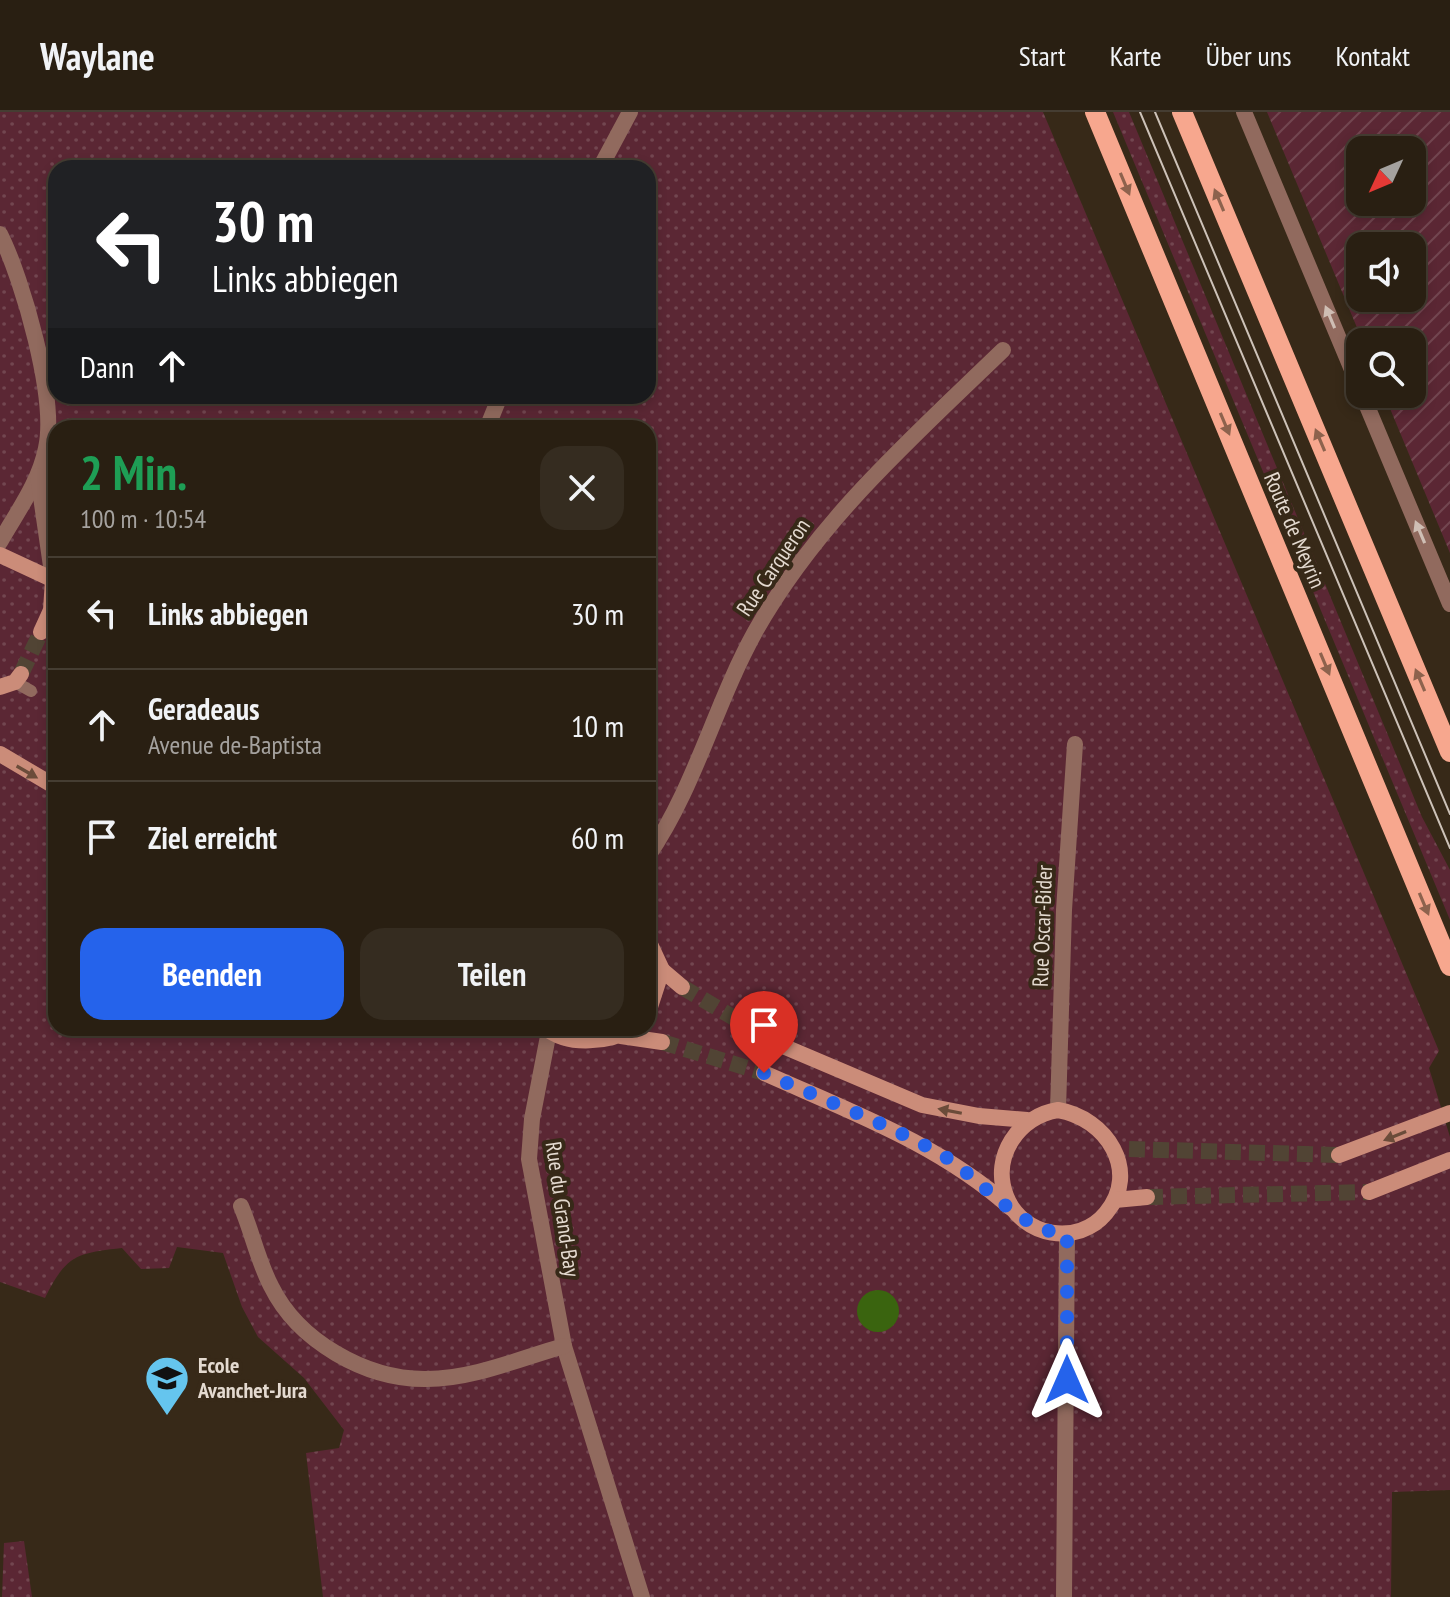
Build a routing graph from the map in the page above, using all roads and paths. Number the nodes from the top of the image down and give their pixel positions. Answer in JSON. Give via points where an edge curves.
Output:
{"nodes":[{"id":1,"x":630,"y":112,"type":"edge"},
{"id":2,"x":1095,"y":112,"type":"edge"},
{"id":3,"x":1182,"y":112,"type":"edge"},
{"id":4,"x":1244,"y":112,"type":"edge"},
{"id":5,"x":604,"y":160,"type":"edge"},
{"id":6,"x":0,"y":234,"type":"edge"},
{"id":7,"x":1003,"y":350,"type":"dead end"},
{"id":8,"x":1346,"y":355,"type":"edge"},
{"id":9,"x":1368,"y":408,"type":"edge"},
{"id":10,"x":38,"y":476,"type":"junction"},
{"id":11,"x":48,"y":541,"type":"edge"},
{"id":12,"x":0,"y":542,"type":"edge"},
{"id":13,"x":0,"y":555,"type":"edge"},
{"id":14,"x":48,"y":577,"type":"edge"},
{"id":15,"x":1450,"y":604,"type":"edge"},
{"id":16,"x":48,"y":621,"type":"edge"},
{"id":17,"x":41,"y":632,"type":"tunnel mouth"},
{"id":18,"x":12,"y":681,"type":"edge"},
{"id":19,"x":31,"y":691,"type":"dead end"},
{"id":20,"x":1075,"y":744,"type":"dead end"},
{"id":21,"x":1450,"y":752,"type":"edge"},
{"id":22,"x":0,"y":754,"type":"edge"},
{"id":23,"x":48,"y":782,"type":"edge"},
{"id":24,"x":656,"y":844,"type":"edge"},
{"id":25,"x":656,"y":957,"type":"edge"},
{"id":26,"x":1450,"y":966,"type":"edge"},
{"id":27,"x":662,"y":970,"type":"junction"},
{"id":28,"x":682,"y":987,"type":"tunnel mouth"},
{"id":29,"x":656,"y":988,"type":"edge"},
{"id":30,"x":547,"y":1036,"type":"edge"},
{"id":31,"x":577,"y":1036,"type":"edge"},
{"id":32,"x":612,"y":1036,"type":"edge"},
{"id":33,"x":641,"y":1036,"type":"edge"},
{"id":34,"x":662,"y":1042,"type":"tunnel mouth"},
{"id":35,"x":778,"y":1044,"type":"tunnel mouth"},
{"id":36,"x":764,"y":1073,"type":"tunnel mouth"},
{"id":37,"x":1058,"y":1110,"type":"junction"},
{"id":38,"x":1450,"y":1113,"type":"edge"},
{"id":39,"x":1027,"y":1120,"type":"junction"},
{"id":40,"x":1339,"y":1155,"type":"tunnel mouth"},
{"id":41,"x":1450,"y":1160,"type":"edge"},
{"id":42,"x":1369,"y":1192,"type":"tunnel mouth"},
{"id":43,"x":1147,"y":1197,"type":"tunnel mouth"},
{"id":44,"x":1115,"y":1200,"type":"junction"},
{"id":45,"x":241,"y":1206,"type":"dead end"},
{"id":46,"x":1018,"y":1214,"type":"junction"},
{"id":47,"x":1067,"y":1235,"type":"junction"},
{"id":48,"x":564,"y":1346,"type":"junction"},
{"id":49,"x":642,"y":1597,"type":"edge"},
{"id":50,"x":1064,"y":1597,"type":"edge"}],
"edges":[{"from":1,"to":5,"type":"street"},
{"from":2,"to":26,"type":"main road","name":"Route de Meyrin","one_way":true},
{"from":21,"to":3,"type":"main road","one_way":true},
{"from":8,"to":4,"type":"street","one_way":true},
{"from":6,"to":10,"type":"street","via":[[36,339],[47,445]]},
{"from":7,"to":24,"type":"street","name":"Rue Carqueron","via":[[867,480],[800,559],[736,669]]},
{"from":15,"to":9,"type":"street","one_way":true},
{"from":10,"to":11,"type":"street"},
{"from":10,"to":12,"type":"street"},
{"from":13,"to":14,"type":"street"},
{"from":16,"to":17,"type":"street"},
{"from":18,"to":19,"type":"lane"},
{"from":20,"to":37,"type":"street","name":"Rue Oscar-Bider"},
{"from":22,"to":23,"type":"street","one_way":true},
{"from":25,"to":27,"type":"street"},
{"from":27,"to":28,"type":"street"},
{"from":27,"to":29,"type":"street"},
{"from":30,"to":48,"type":"street","name":"Rue du Grand-Bay","via":[[529,1159]]},
{"from":31,"to":32,"type":"street"},
{"from":33,"to":34,"type":"street"},
{"from":39,"to":35,"type":"street","one_way":true,"via":[[922,1105]]},
{"from":36,"to":46,"type":"street","via":[[936,1152]]},
{"from":37,"to":39,"type":"street"},
{"from":37,"to":44,"type":"street","via":[[1089,1120],[1121,1148]]},
{"from":38,"to":40,"type":"street","one_way":true},
{"from":39,"to":46,"type":"street","via":[[1014,1133],[1003,1164],[1006,1195]]},
{"from":41,"to":42,"type":"street"},
{"from":43,"to":44,"type":"street"},
{"from":44,"to":47,"type":"street","via":[[1092,1226]]},
{"from":45,"to":48,"type":"street","via":[[271,1287],[310,1338],[337,1355],[380,1371],[426,1379],[471,1373]]},
{"from":46,"to":47,"type":"street","via":[[1033,1226]]},
{"from":47,"to":50,"type":"street"},
{"from":48,"to":49,"type":"street","name":"Rue du Grand-Bay"}]}
